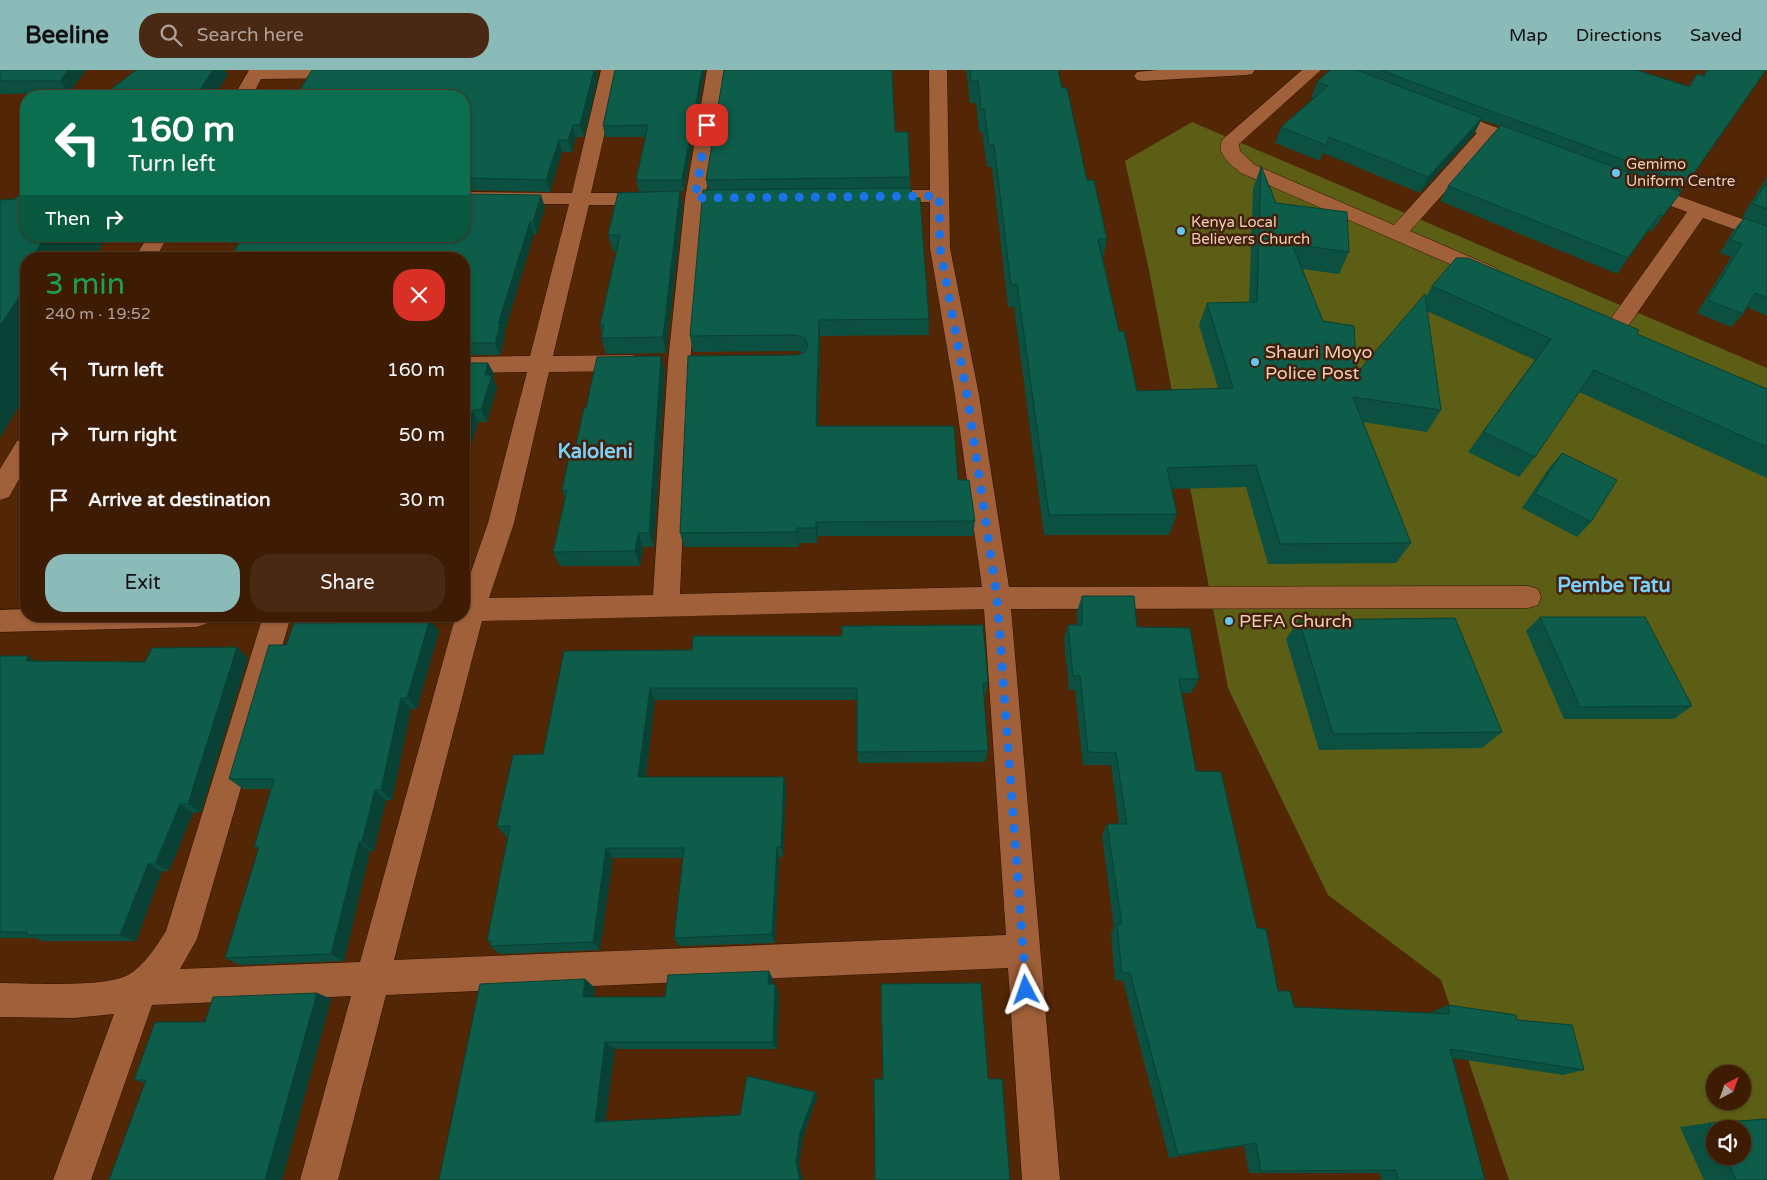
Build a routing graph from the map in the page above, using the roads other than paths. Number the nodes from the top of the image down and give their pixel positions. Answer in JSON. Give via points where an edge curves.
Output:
{"nodes":[{"id":1,"x":604,"y":70,"type":"edge"},
{"id":2,"x":626,"y":70,"type":"edge"},
{"id":3,"x":716,"y":70,"type":"edge"},
{"id":4,"x":938,"y":70,"type":"edge"},
{"id":5,"x":1246,"y":70,"type":"edge"},
{"id":6,"x":1312,"y":70,"type":"edge"},
{"id":7,"x":257,"y":72,"type":"edge"},
{"id":8,"x":364,"y":73,"type":"edge"},
{"id":9,"x":1143,"y":76,"type":"dead end"},
{"id":10,"x":246,"y":90,"type":"edge"},
{"id":11,"x":1426,"y":108,"type":"edge"},
{"id":12,"x":1489,"y":131,"type":"junction"},
{"id":13,"x":1544,"y":152,"type":"edge"},
{"id":14,"x":1626,"y":183,"type":"edge"},
{"id":15,"x":939,"y":196,"type":"junction"},
{"id":16,"x":861,"y":197,"type":"edge"},
{"id":17,"x":470,"y":198,"type":"edge"},
{"id":18,"x":705,"y":198,"type":"junction"},
{"id":19,"x":580,"y":200,"type":"junction"},
{"id":20,"x":1700,"y":210,"type":"junction"},
{"id":21,"x":1398,"y":234,"type":"junction"},
{"id":22,"x":1767,"y":236,"type":"edge"},
{"id":23,"x":1503,"y":279,"type":"edge"},
{"id":24,"x":1616,"y":328,"type":"edge"},
{"id":25,"x":673,"y":362,"type":"junction"},
{"id":26,"x":470,"y":364,"type":"edge"},
{"id":27,"x":539,"y":364,"type":"junction"},
{"id":28,"x":20,"y":457,"type":"edge"},
{"id":29,"x":0,"y":490,"type":"edge"},
{"id":30,"x":1528,"y":596,"type":"dead end"},
{"id":31,"x":997,"y":598,"type":"junction"},
{"id":32,"x":470,"y":602,"type":"edge"},
{"id":33,"x":666,"y":606,"type":"junction"},
{"id":34,"x":470,"y":610,"type":"edge"},
{"id":35,"x":20,"y":620,"type":"edge"},
{"id":36,"x":0,"y":621,"type":"edge"},
{"id":37,"x":275,"y":622,"type":"edge"},
{"id":38,"x":464,"y":622,"type":"edge"},
{"id":39,"x":1024,"y":951,"type":"junction"},
{"id":40,"x":371,"y":979,"type":"junction"},
{"id":41,"x":141,"y":988,"type":"junction"},
{"id":42,"x":0,"y":1000,"type":"edge"},
{"id":43,"x":72,"y":1180,"type":"edge"},
{"id":44,"x":319,"y":1180,"type":"edge"},
{"id":45,"x":1041,"y":1180,"type":"edge"}],
"edges":[{"from":1,"to":2,"type":"street"},
{"from":1,"to":19,"type":"street"},
{"from":3,"to":18,"type":"street"},
{"from":4,"to":15,"type":"street"},
{"from":5,"to":9,"type":"street"},
{"from":6,"to":21,"type":"street","via":[[1230,143],[1231,153],[1248,169]]},
{"from":7,"to":8,"type":"street"},
{"from":7,"to":10,"type":"street"},
{"from":11,"to":12,"type":"street"},
{"from":12,"to":13,"type":"street"},
{"from":12,"to":21,"type":"street"},
{"from":14,"to":20,"type":"street"},
{"from":15,"to":16,"type":"street"},
{"from":15,"to":31,"type":"street","via":[[940,248],[967,395]]},
{"from":17,"to":19,"type":"street"},
{"from":18,"to":19,"type":"street"},
{"from":18,"to":25,"type":"street"},
{"from":19,"to":27,"type":"street"},
{"from":20,"to":22,"type":"street"},
{"from":20,"to":24,"type":"street"},
{"from":21,"to":23,"type":"street"},
{"from":25,"to":27,"type":"street"},
{"from":25,"to":33,"type":"street"},
{"from":26,"to":27,"type":"street"},
{"from":27,"to":32,"type":"street","via":[[501,523]]},
{"from":28,"to":29,"type":"street"},
{"from":30,"to":31,"type":"street"},
{"from":31,"to":33,"type":"street"},
{"from":31,"to":39,"type":"street"},
{"from":33,"to":34,"type":"street"},
{"from":35,"to":36,"type":"street"},
{"from":37,"to":41,"type":"street","via":[[180,939],[165,963]]},
{"from":38,"to":40,"type":"street"},
{"from":39,"to":40,"type":"street"},
{"from":39,"to":45,"type":"street"},
{"from":40,"to":41,"type":"street"},
{"from":40,"to":44,"type":"street"},
{"from":41,"to":42,"type":"street","via":[[116,997]]},
{"from":41,"to":43,"type":"street"}]}
